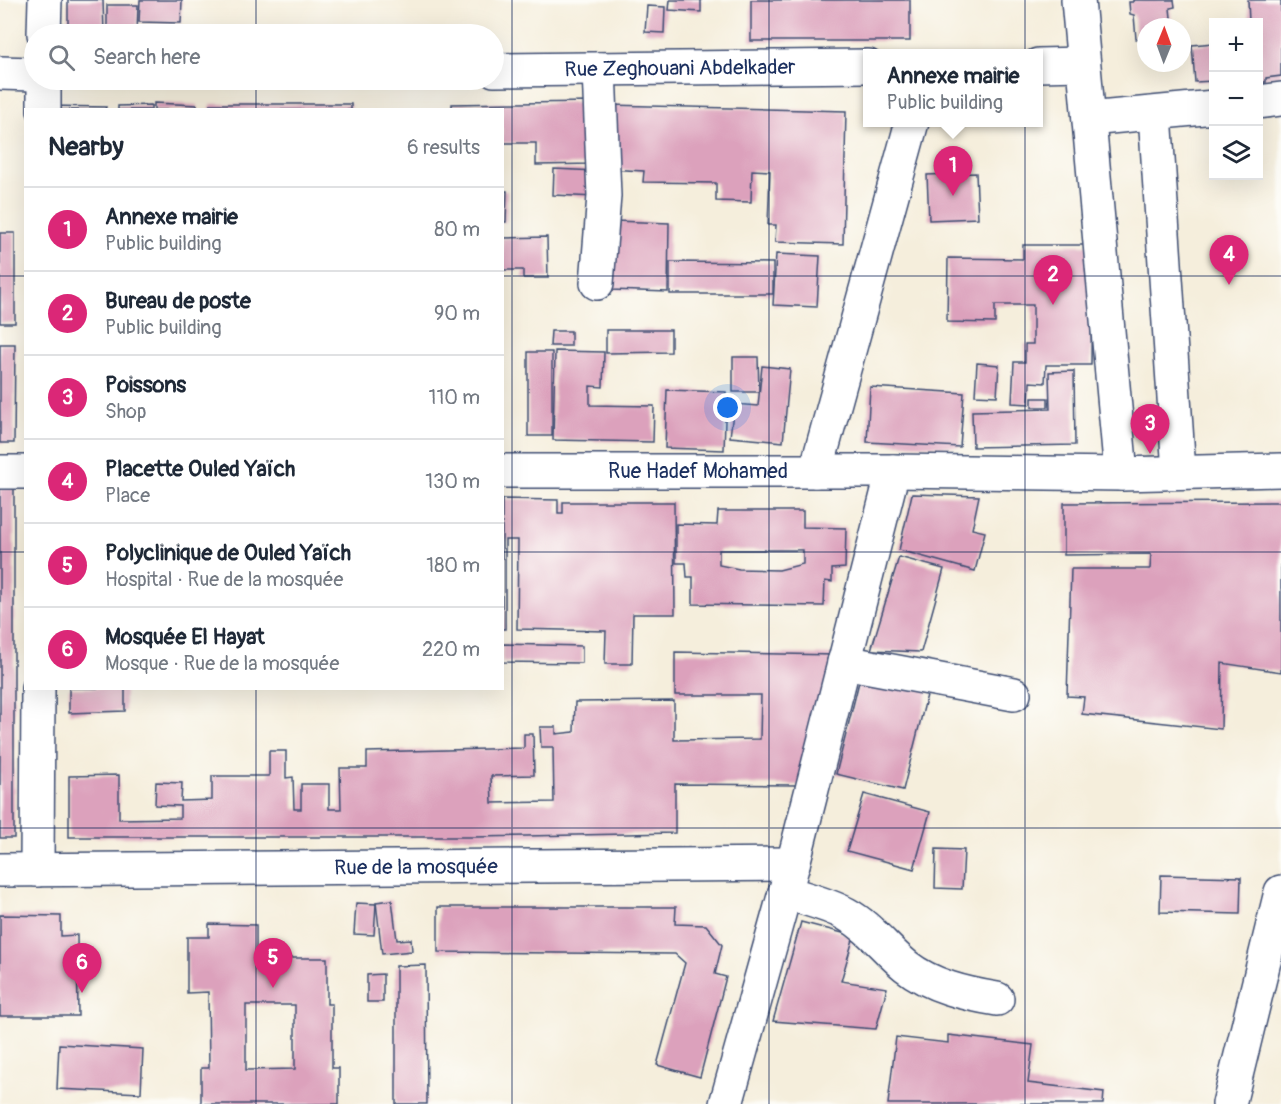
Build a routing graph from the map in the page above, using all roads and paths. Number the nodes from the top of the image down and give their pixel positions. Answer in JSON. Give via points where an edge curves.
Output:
{"nodes":[{"id":1,"x":45,"y":0,"type":"edge"},
{"id":2,"x":1078,"y":0,"type":"edge"},
{"id":3,"x":44,"y":24,"type":"edge"},
{"id":4,"x":1083,"y":64,"type":"junction"},
{"id":5,"x":1043,"y":65,"type":"edge"},
{"id":6,"x":863,"y":66,"type":"edge"},
{"id":7,"x":599,"y":69,"type":"junction"},
{"id":8,"x":504,"y":70,"type":"edge"},
{"id":9,"x":0,"y":74,"type":"edge"},
{"id":10,"x":24,"y":74,"type":"edge"},
{"id":11,"x":44,"y":90,"type":"edge"},
{"id":12,"x":1281,"y":99,"type":"edge"},
{"id":13,"x":1263,"y":101,"type":"edge"},
{"id":14,"x":44,"y":108,"type":"edge"},
{"id":15,"x":1209,"y":108,"type":"edge"},
{"id":16,"x":1155,"y":114,"type":"junction"},
{"id":17,"x":1089,"y":119,"type":"junction"},
{"id":18,"x":911,"y":127,"type":"edge"},
{"id":19,"x":597,"y":283,"type":"dead end"},
{"id":20,"x":1281,"y":470,"type":"edge"},
{"id":21,"x":504,"y":471,"type":"edge"},
{"id":22,"x":816,"y":471,"type":"junction"},
{"id":23,"x":894,"y":471,"type":"junction"},
{"id":24,"x":0,"y":472,"type":"edge"},
{"id":25,"x":24,"y":472,"type":"edge"},
{"id":26,"x":1179,"y":472,"type":"junction"},
{"id":27,"x":1121,"y":474,"type":"junction"},
{"id":28,"x":844,"y":662,"type":"junction"},
{"id":29,"x":38,"y":690,"type":"edge"},
{"id":30,"x":1014,"y":694,"type":"dead end"},
{"id":31,"x":0,"y":870,"type":"edge"},
{"id":32,"x":37,"y":870,"type":"junction"},
{"id":33,"x":789,"y":878,"type":"junction"},
{"id":34,"x":1281,"y":892,"type":"edge"},
{"id":35,"x":997,"y":999,"type":"dead end"},
{"id":36,"x":726,"y":1104,"type":"edge"},
{"id":37,"x":1229,"y":1104,"type":"edge"}],
"edges":[{"from":1,"to":3,"type":"street"},
{"from":2,"to":4,"type":"street"},
{"from":4,"to":5,"type":"street"},
{"from":4,"to":17,"type":"street"},
{"from":6,"to":7,"type":"street","name":"Rue Zeghouani Abdelkader"},
{"from":7,"to":8,"type":"street","name":"Rue Zeghouani Abdelkader"},
{"from":7,"to":19,"type":"street","via":[[604,196]]},
{"from":9,"to":10,"type":"street"},
{"from":11,"to":14,"type":"street"},
{"from":12,"to":13,"type":"street"},
{"from":15,"to":16,"type":"street"},
{"from":16,"to":17,"type":"street"},
{"from":16,"to":26,"type":"street"},
{"from":17,"to":27,"type":"street"},
{"from":18,"to":22,"type":"street"},
{"from":20,"to":26,"type":"street","name":"Rue Hadef Mohamed"},
{"from":21,"to":22,"type":"street","name":"Rue Hadef Mohamed"},
{"from":22,"to":23,"type":"street","name":"Rue Hadef Mohamed"},
{"from":23,"to":27,"type":"street","name":"Rue Hadef Mohamed"},
{"from":23,"to":28,"type":"street"},
{"from":24,"to":25,"type":"street"},
{"from":26,"to":27,"type":"street","name":"Rue Hadef Mohamed"},
{"from":28,"to":30,"type":"street"},
{"from":28,"to":33,"type":"street"},
{"from":29,"to":32,"type":"street"},
{"from":31,"to":32,"type":"street"},
{"from":32,"to":33,"type":"street","name":"Rue de la mosquée"},
{"from":33,"to":35,"type":"street","name":"Rue de la mosquée","via":[[867,928],[907,967],[943,986]]},
{"from":33,"to":36,"type":"street"},
{"from":34,"to":37,"type":"street"}]}
